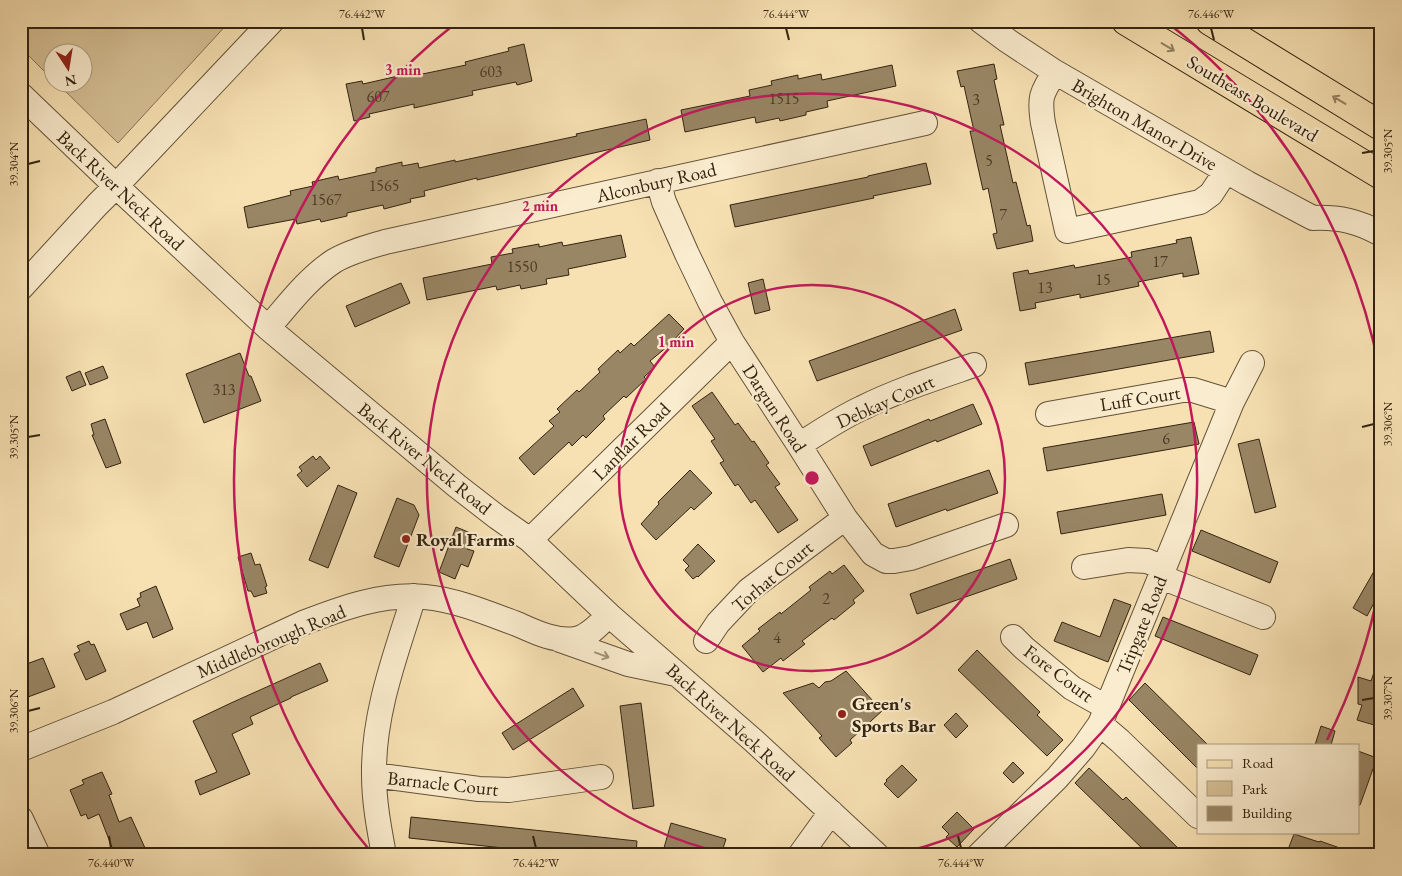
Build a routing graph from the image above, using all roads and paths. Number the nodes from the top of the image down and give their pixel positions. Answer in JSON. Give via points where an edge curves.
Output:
{"nodes":[{"id":1,"x":272,"y":21,"type":"edge"},
{"id":2,"x":982,"y":21,"type":"edge"},
{"id":3,"x":1126,"y":21,"type":"edge"},
{"id":4,"x":1210,"y":21,"type":"edge"},
{"id":5,"x":1055,"y":72,"type":"junction"},
{"id":6,"x":21,"y":95,"type":"edge"},
{"id":7,"x":925,"y":123,"type":"dead end"},
{"id":8,"x":1381,"y":126,"type":"edge"},
{"id":9,"x":1226,"y":171,"type":"junction"},
{"id":10,"x":1381,"y":175,"type":"edge"},
{"id":11,"x":658,"y":181,"type":"junction"},
{"id":12,"x":116,"y":186,"type":"junction"},
{"id":13,"x":1381,"y":234,"type":"edge"},
{"id":14,"x":21,"y":288,"type":"edge"},
{"id":15,"x":268,"y":328,"type":"junction"},
{"id":16,"x":732,"y":342,"type":"junction"},
{"id":17,"x":1252,"y":362,"type":"dead end"},
{"id":18,"x":974,"y":365,"type":"dead end"},
{"id":19,"x":1232,"y":402,"type":"junction"},
{"id":20,"x":1048,"y":414,"type":"dead end"},
{"id":21,"x":799,"y":445,"type":"junction"},
{"id":22,"x":845,"y":518,"type":"junction"},
{"id":23,"x":1006,"y":525,"type":"dead end"},
{"id":24,"x":530,"y":540,"type":"junction"},
{"id":25,"x":1084,"y":567,"type":"dead end"},
{"id":26,"x":1162,"y":572,"type":"junction"},
{"id":27,"x":414,"y":596,"type":"junction"},
{"id":28,"x":609,"y":615,"type":"junction"},
{"id":29,"x":1263,"y":617,"type":"dead end"},
{"id":30,"x":1013,"y":637,"type":"dead end"},
{"id":31,"x":556,"y":639,"type":"junction"},
{"id":32,"x":706,"y":641,"type":"dead end"},
{"id":33,"x":678,"y":674,"type":"junction"},
{"id":34,"x":1103,"y":716,"type":"junction"},
{"id":35,"x":21,"y":749,"type":"edge"},
{"id":36,"x":374,"y":775,"type":"junction"},
{"id":37,"x":601,"y":777,"type":"dead end"},
{"id":38,"x":831,"y":812,"type":"junction"},
{"id":39,"x":1197,"y":815,"type":"edge"},
{"id":40,"x":21,"y":819,"type":"edge"},
{"id":41,"x":38,"y":855,"type":"edge"},
{"id":42,"x":384,"y":855,"type":"edge"},
{"id":43,"x":800,"y":855,"type":"edge"},
{"id":44,"x":877,"y":855,"type":"edge"},
{"id":45,"x":979,"y":855,"type":"edge"}],
"edges":[{"from":1,"to":12,"type":"street"},
{"from":2,"to":5,"type":"street","name":"Brighton Manor Drive"},
{"from":3,"to":10,"type":"main road","name":"Southeast Boulevard","one_way":true},
{"from":8,"to":4,"type":"main road","one_way":true},
{"from":5,"to":9,"type":"street","name":"Brighton Manor Drive"},
{"from":5,"to":9,"type":"street","via":[[1043,92],[1041,107],[1067,232],[1200,202],[1212,194]]},
{"from":6,"to":12,"type":"street","name":"Back River Neck Road"},
{"from":7,"to":11,"type":"street","name":"Alconbury Road"},
{"from":9,"to":13,"type":"street","name":"Brighton Manor Drive","via":[[1313,218],[1353,221]]},
{"from":11,"to":15,"type":"street","name":"Alconbury Road","via":[[353,252],[320,271]]},
{"from":11,"to":16,"type":"street","name":"Dargun Road","via":[[687,254]]},
{"from":12,"to":14,"type":"street"},
{"from":12,"to":15,"type":"street","name":"Back River Neck Road"},
{"from":15,"to":24,"type":"street","name":"Back River Neck Road","via":[[457,486]]},
{"from":16,"to":21,"type":"street","name":"Dargun Road"},
{"from":16,"to":24,"type":"street","name":"Lanflair Road"},
{"from":17,"to":19,"type":"street","name":"Tripgate Road"},
{"from":18,"to":21,"type":"street","name":"Debkay Court","via":[[888,396]]},
{"from":19,"to":20,"type":"street","name":"Luff Court","via":[[1183,390]]},
{"from":19,"to":26,"type":"street","name":"Tripgate Road"},
{"from":21,"to":22,"type":"street","name":"Dargun Road"},
{"from":22,"to":23,"type":"street","name":"Dargun Road","via":[[873,554],[886,561],[911,558]]},
{"from":22,"to":32,"type":"street","name":"Torhat Court","via":[[749,590]]},
{"from":24,"to":28,"type":"street","name":"Back River Neck Road"},
{"from":25,"to":26,"type":"street","via":[[1128,560],[1146,561]]},
{"from":26,"to":29,"type":"street"},
{"from":26,"to":34,"type":"street","name":"Tripgate Road"},
{"from":27,"to":31,"type":"street","name":"Middleborough Road","via":[[454,602]]},
{"from":27,"to":35,"type":"street","name":"Middleborough Road","via":[[390,597],[325,614],[113,712]]},
{"from":27,"to":36,"type":"street","via":[[382,704]]},
{"from":28,"to":31,"type":"street","name":"Middleborough Road","via":[[577,639]]},
{"from":28,"to":33,"type":"street","name":"Back River Neck Road"},
{"from":30,"to":34,"type":"street","name":"Fore Court"},
{"from":31,"to":33,"type":"street","one_way":true,"via":[[628,664]]},
{"from":33,"to":38,"type":"street","name":"Back River Neck Road"},
{"from":34,"to":39,"type":"street","name":"Fore Court","via":[[1120,741]]},
{"from":34,"to":45,"type":"street","name":"Tripgate Road","via":[[1083,748],[1057,778]]},
{"from":36,"to":37,"type":"street","name":"Barnacle Court","via":[[509,790]]},
{"from":36,"to":42,"type":"street"},
{"from":38,"to":43,"type":"street"},
{"from":38,"to":44,"type":"street","name":"Back River Neck Road"},
{"from":40,"to":41,"type":"street"}]}
